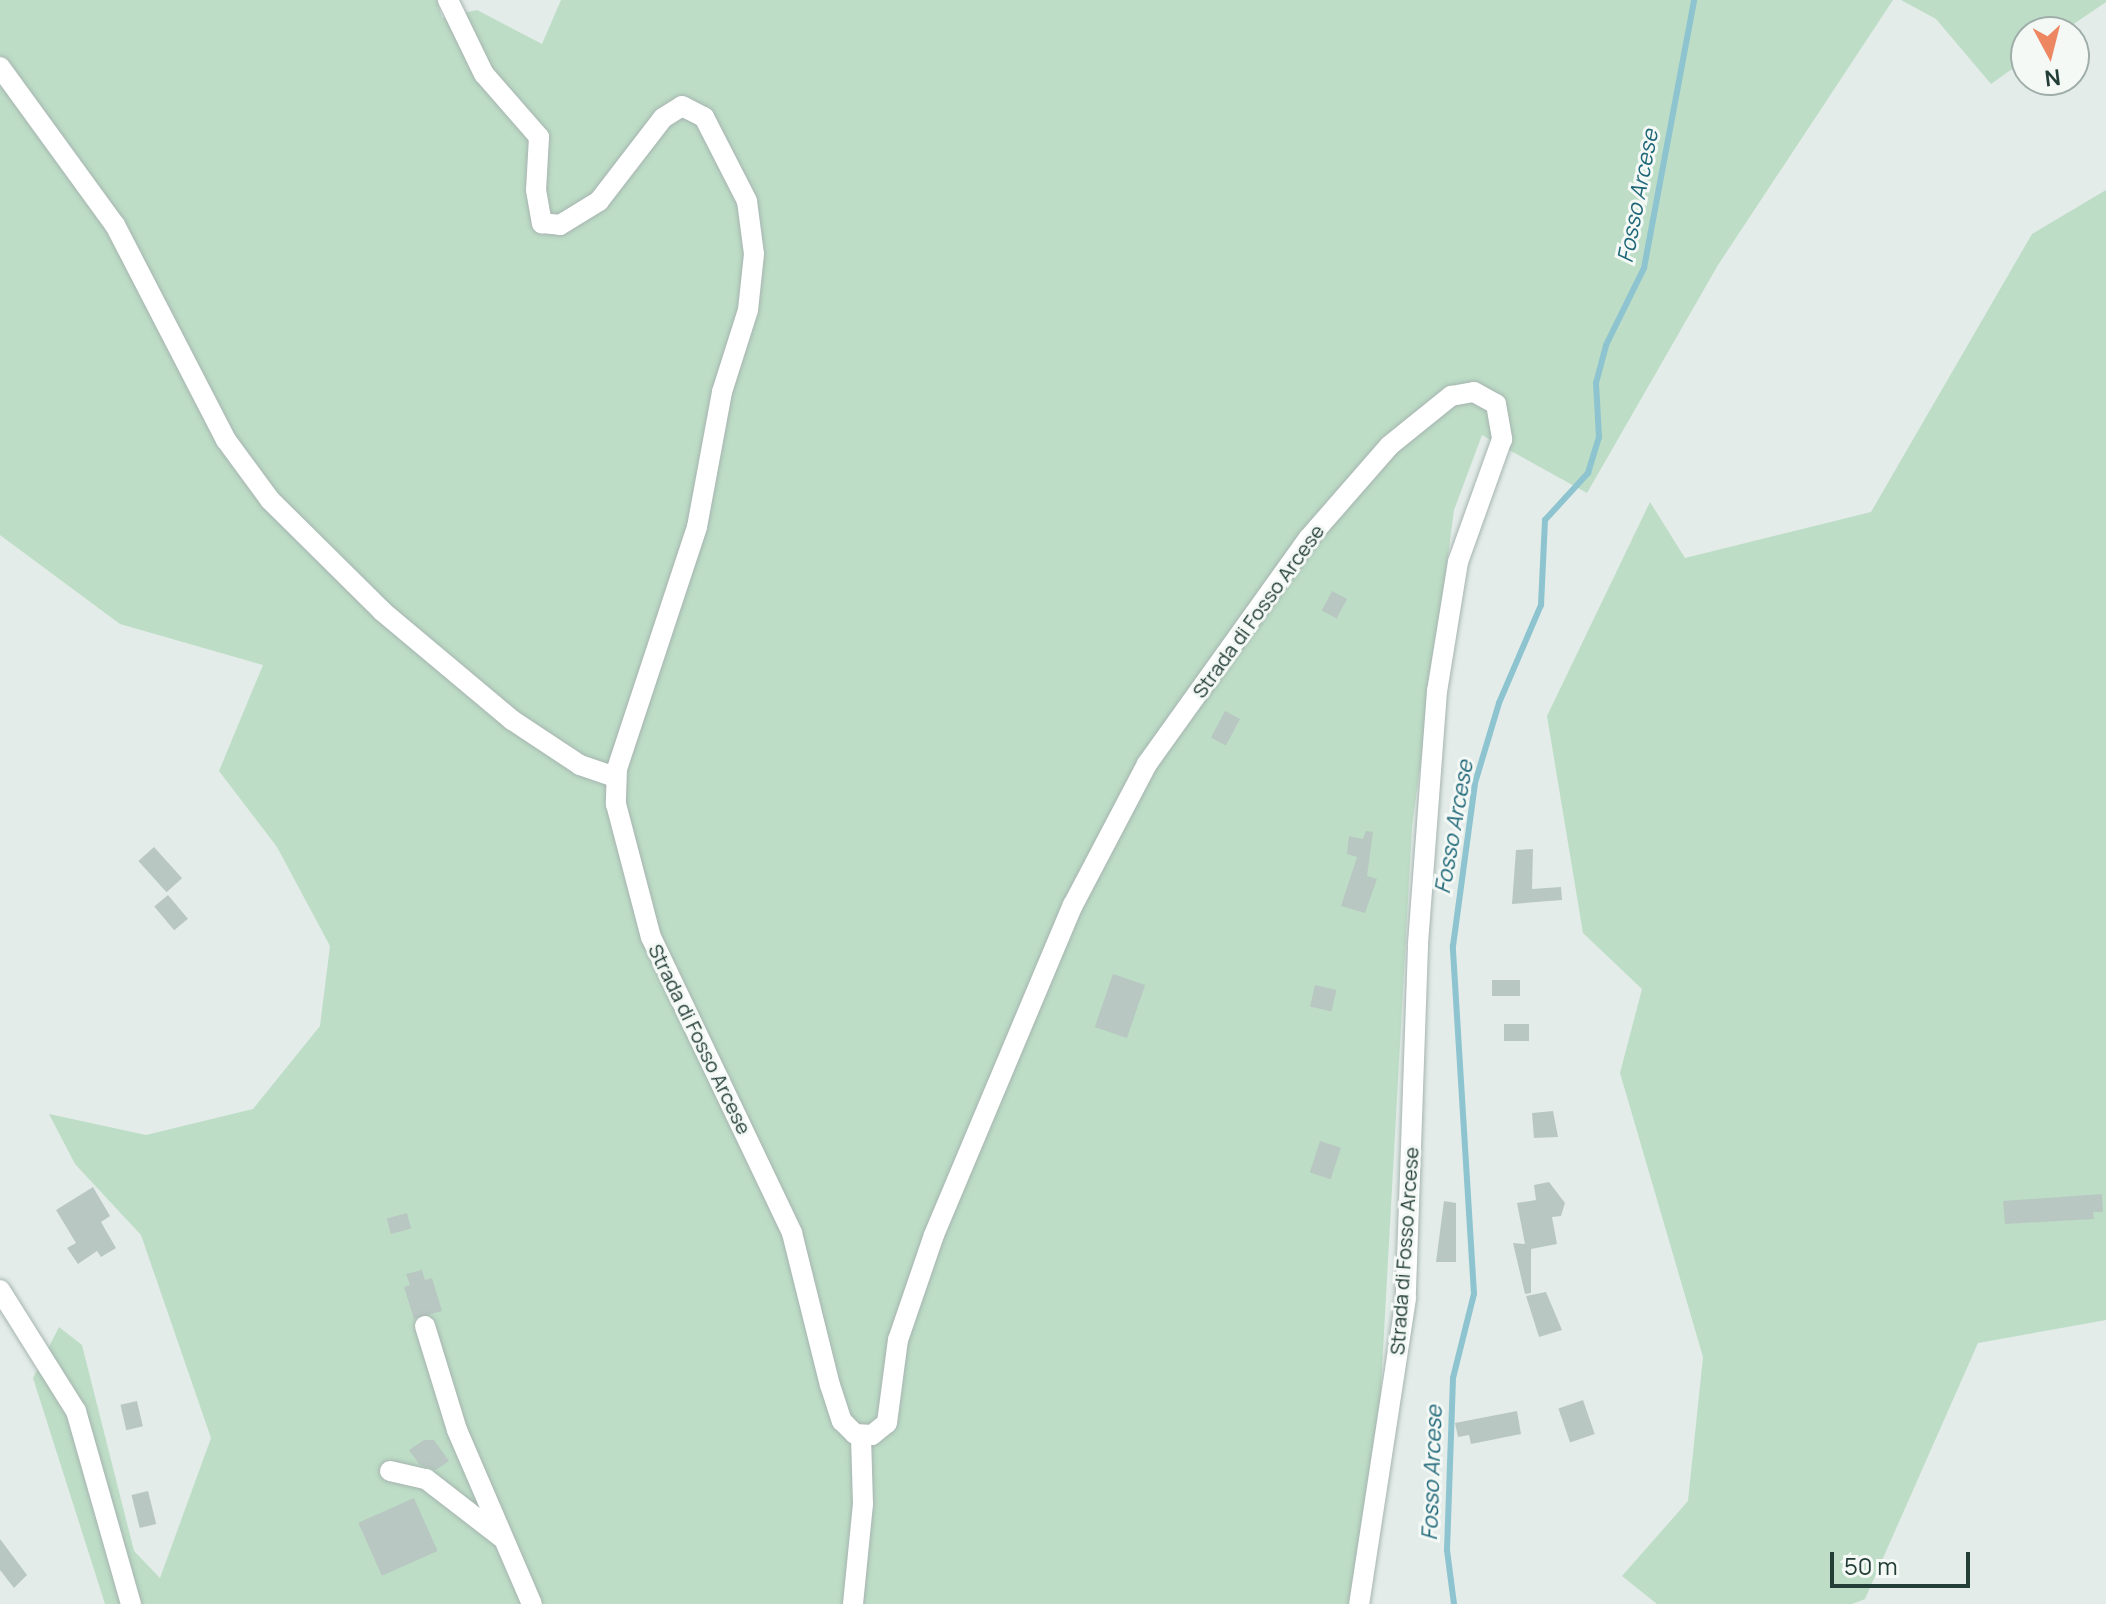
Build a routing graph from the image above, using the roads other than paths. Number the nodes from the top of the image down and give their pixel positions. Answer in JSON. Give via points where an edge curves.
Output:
{"nodes":[{"id":1,"x":448,"y":0,"type":"edge"},
{"id":2,"x":0,"y":67,"type":"edge"},
{"id":3,"x":615,"y":777,"type":"junction"},
{"id":4,"x":0,"y":1290,"type":"edge"},
{"id":5,"x":425,"y":1326,"type":"dead end"},
{"id":6,"x":861,"y":1436,"type":"junction"},
{"id":7,"x":390,"y":1471,"type":"dead end"},
{"id":8,"x":501,"y":1537,"type":"junction"},
{"id":9,"x":131,"y":1604,"type":"edge"},
{"id":10,"x":532,"y":1604,"type":"edge"},
{"id":11,"x":853,"y":1604,"type":"edge"},
{"id":12,"x":1359,"y":1604,"type":"edge"}],
"edges":[{"from":1,"to":3,"type":"street","name":"Strada di Fosso Arcese","via":[[484,74],[539,137],[536,190],[542,223],[560,225],[599,201],[663,118],[682,106],[708,123],[736,173],[751,219],[748,310],[722,392],[705,494]]},
{"from":2,"to":3,"type":"street","via":[[106,212],[226,440],[270,500],[382,611],[512,720],[580,765]]},
{"from":3,"to":6,"type":"street","name":"Strada di Fosso Arcese","via":[[620,832],[651,937],[792,1233],[834,1397],[846,1427]]},
{"from":4,"to":9,"type":"street","via":[[76,1411]]},
{"from":5,"to":8,"type":"street","via":[[454,1423]]},
{"from":6,"to":11,"type":"street","via":[[862,1525]]},
{"from":6,"to":12,"type":"street","name":"Strada di Fosso Arcese","via":[[887,1423],[898,1340],[934,1235],[1073,905],[1139,776],[1299,551],[1389,446],[1444,399],[1466,392],[1486,395],[1499,410],[1503,432],[1458,562],[1440,661],[1418,946],[1406,1298]]},
{"from":7,"to":8,"type":"street","via":[[426,1479]]},
{"from":8,"to":10,"type":"street"}]}
